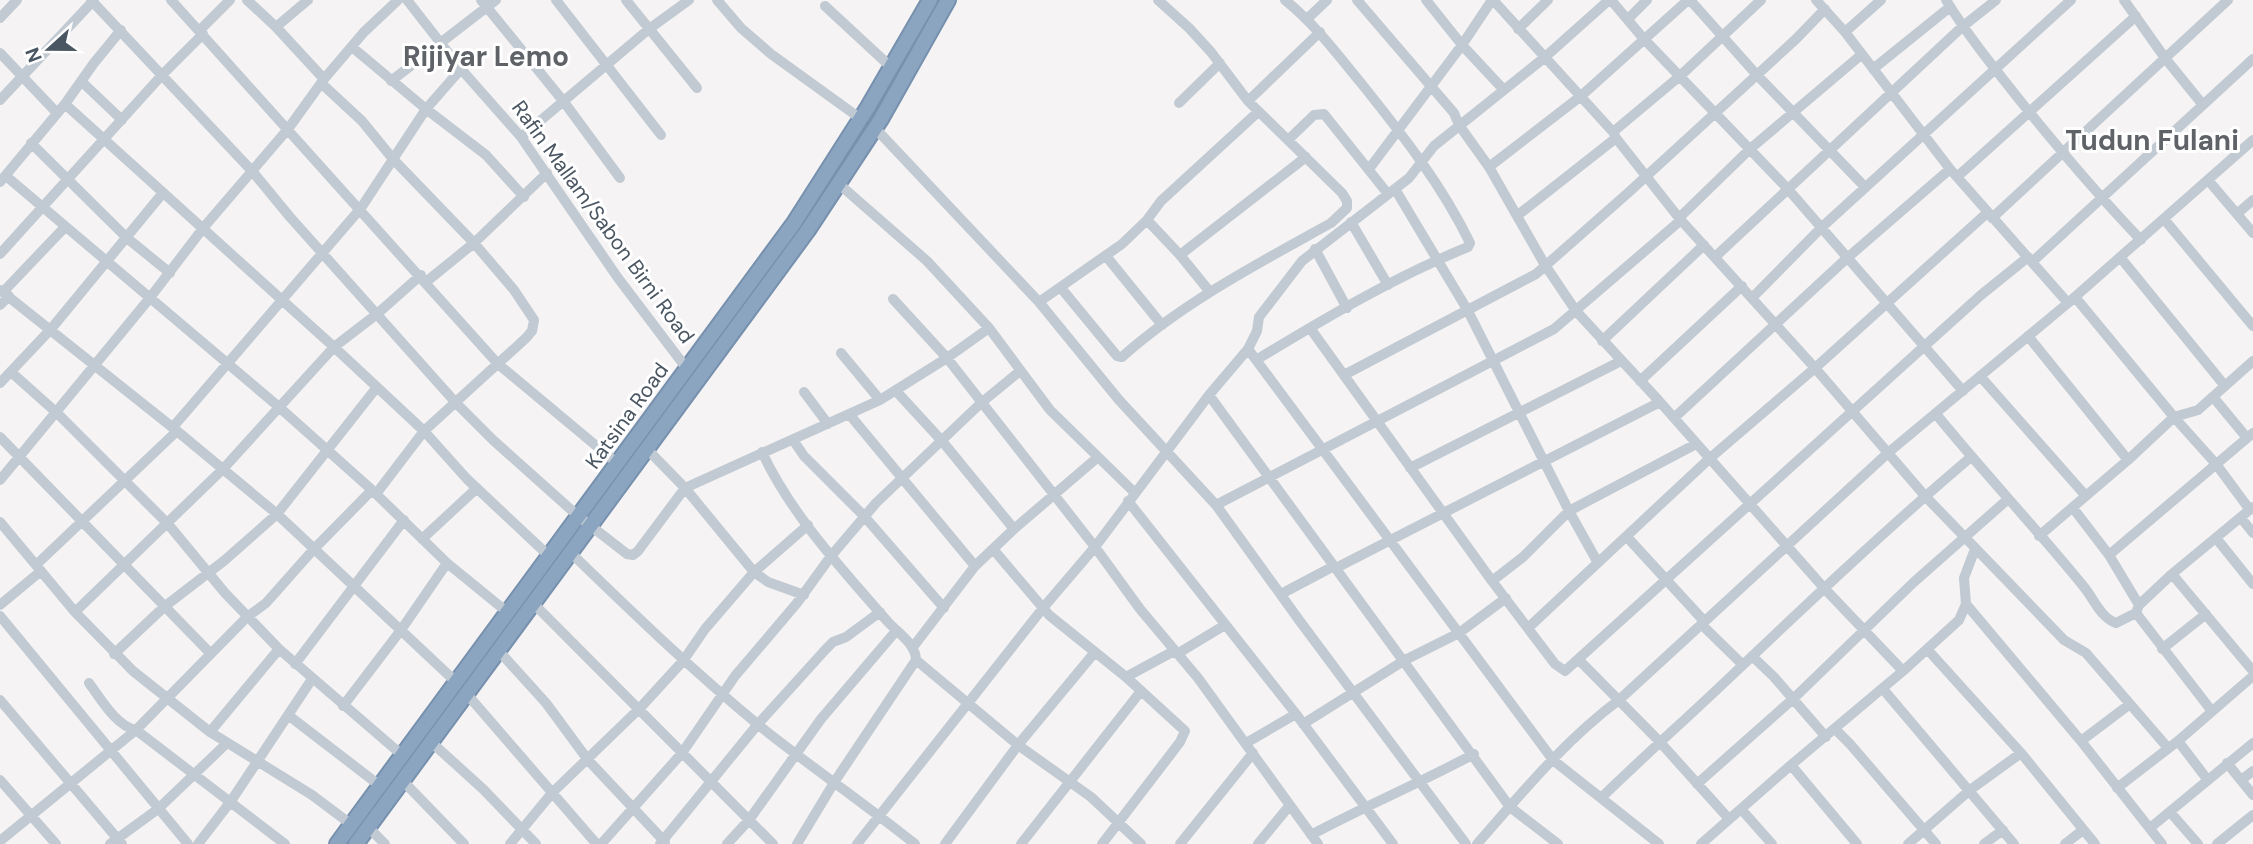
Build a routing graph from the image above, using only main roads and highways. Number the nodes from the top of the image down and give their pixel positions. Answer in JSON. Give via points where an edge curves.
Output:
{"nodes":[{"id":1,"x":930,"y":0,"type":"edge"},
{"id":2,"x":948,"y":0,"type":"edge"},
{"id":3,"x":461,"y":687,"type":"junction"},
{"id":4,"x":338,"y":844,"type":"edge"},
{"id":5,"x":356,"y":844,"type":"edge"}],
"edges":[{"from":1,"to":3,"type":"highway","name":"Katsina Road","via":[[794,223],[507,612]]},
{"from":2,"to":3,"type":"highway","name":"Katsina Road","via":[[875,128],[786,261],[534,604]]},
{"from":3,"to":4,"type":"highway","name":"Katsina Road","via":[[402,755]]},
{"from":3,"to":5,"type":"highway","name":"Katsina Road","via":[[430,741]]}]}
